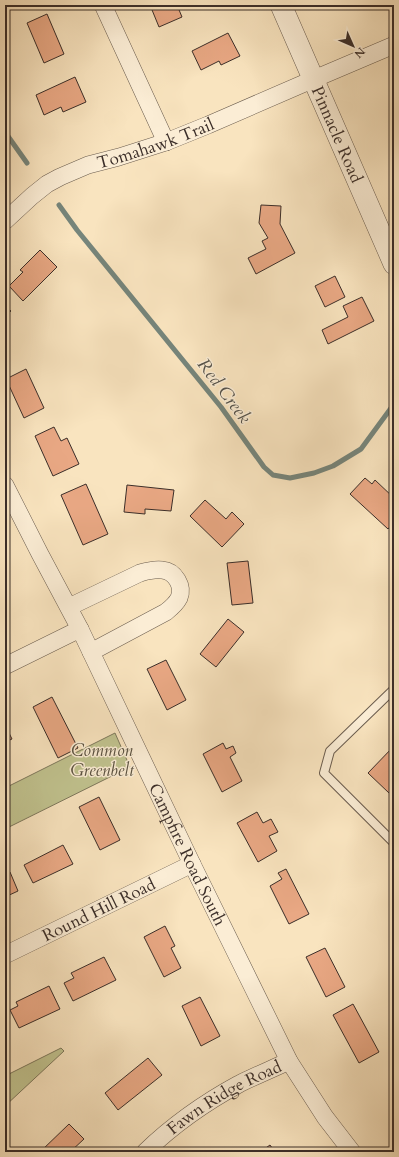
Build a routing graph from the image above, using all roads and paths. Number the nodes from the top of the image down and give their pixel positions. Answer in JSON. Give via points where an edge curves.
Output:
{"nodes":[{"id":1,"x":103,"y":5,"type":"edge"},
{"id":2,"x":281,"y":5,"type":"edge"},
{"id":3,"x":394,"y":45,"type":"edge"},
{"id":4,"x":314,"y":79,"type":"junction"},
{"id":5,"x":166,"y":142,"type":"junction"},
{"id":6,"x":5,"y":221,"type":"edge"},
{"id":7,"x":394,"y":264,"type":"edge"},
{"id":8,"x":5,"y":485,"type":"edge"},
{"id":9,"x":69,"y":607,"type":"junction"},
{"id":10,"x":80,"y":629,"type":"junction"},
{"id":11,"x":91,"y":652,"type":"junction"},
{"id":12,"x":5,"y":666,"type":"edge"},
{"id":13,"x":394,"y":689,"type":"edge"},
{"id":14,"x":394,"y":843,"type":"edge"},
{"id":15,"x":192,"y":864,"type":"junction"},
{"id":16,"x":5,"y":955,"type":"edge"},
{"id":17,"x":289,"y":1061,"type":"junction"},
{"id":18,"x":145,"y":1152,"type":"edge"},
{"id":19,"x":352,"y":1152,"type":"edge"}],
"edges":[{"from":1,"to":5,"type":"street"},
{"from":2,"to":4,"type":"street","name":"Pinnacle Road"},
{"from":3,"to":4,"type":"street","name":"Tomahawk Trail"},
{"from":4,"to":5,"type":"street","name":"Tomahawk Trail"},
{"from":4,"to":7,"type":"street","name":"Pinnacle Road"},
{"from":5,"to":6,"type":"street","name":"Tomahawk Trail","via":[[88,165],[60,177],[47,184]]},
{"from":8,"to":9,"type":"street","name":"Campfire Road South"},
{"from":9,"to":10,"type":"street","name":"Campfire Road South"},
{"from":9,"to":11,"type":"street","via":[[140,573],[152,570],[163,570],[173,574],[179,582],[181,590],[174,606]]},
{"from":10,"to":11,"type":"street","name":"Campfire Road South"},
{"from":10,"to":12,"type":"street"},
{"from":11,"to":15,"type":"street","name":"Campfire Road South"},
{"from":13,"to":14,"type":"lane","via":[[330,751],[324,774]]},
{"from":15,"to":16,"type":"street","name":"Round Hill Road"},
{"from":15,"to":17,"type":"street","name":"Campfire Road South"},
{"from":17,"to":18,"type":"street","name":"Fawn Ridge Road","via":[[240,1083],[215,1098],[187,1116]]},
{"from":17,"to":19,"type":"street","name":"Campfire Road South","via":[[325,1117]]}]}
